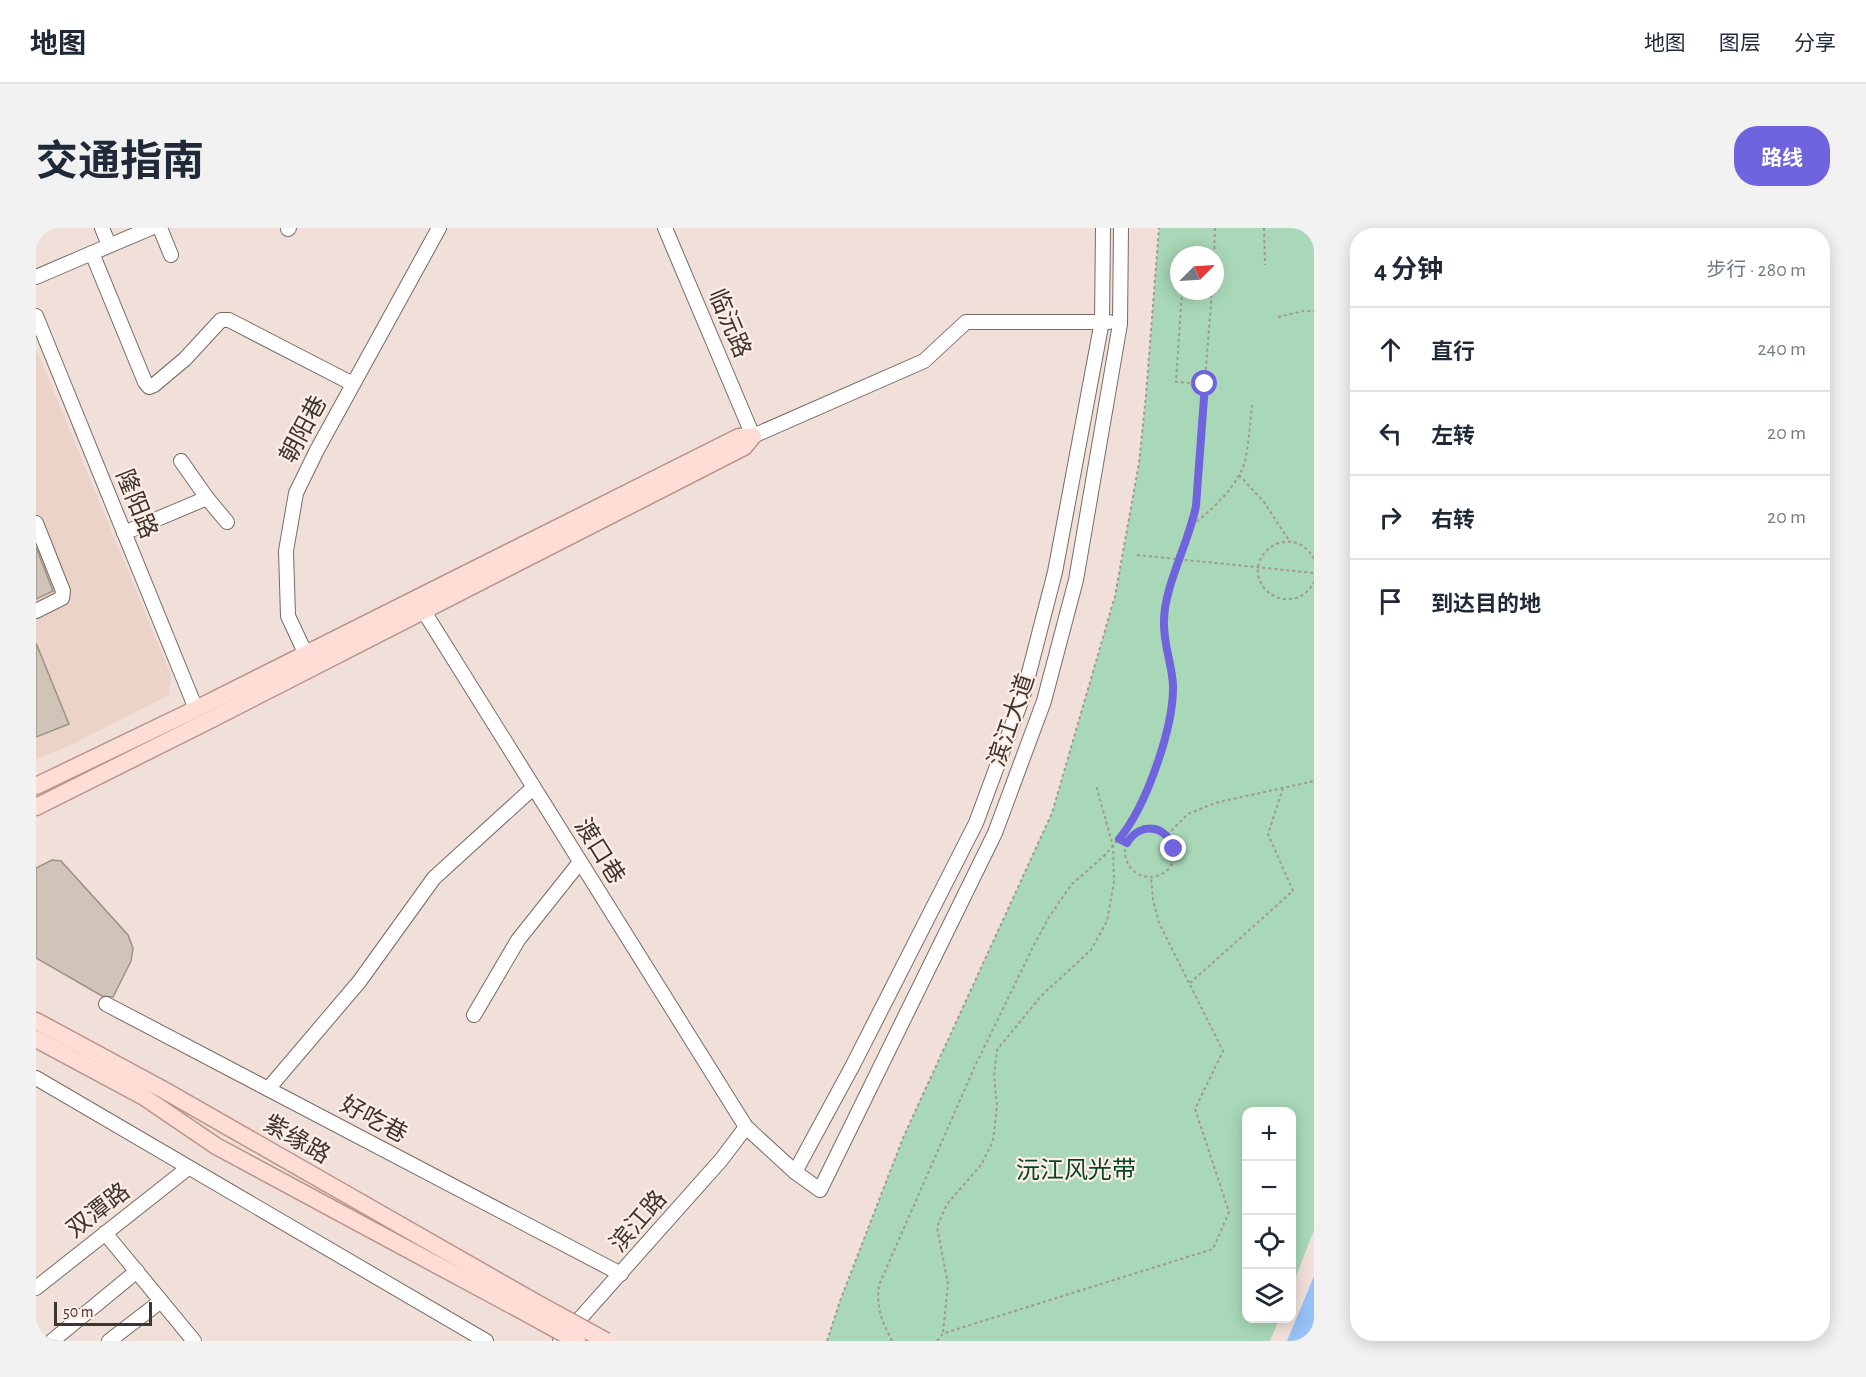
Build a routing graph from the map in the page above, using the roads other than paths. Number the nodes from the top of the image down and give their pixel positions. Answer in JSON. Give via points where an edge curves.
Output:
{"nodes":[{"id":1,"x":102,"y":228,"type":"edge"},
{"id":2,"x":151,"y":228,"type":"edge"},
{"id":3,"x":160,"y":228,"type":"edge"},
{"id":4,"x":439,"y":228,"type":"edge"},
{"id":5,"x":666,"y":228,"type":"edge"},
{"id":6,"x":1103,"y":228,"type":"edge"},
{"id":7,"x":1121,"y":228,"type":"edge"},
{"id":8,"x":110,"y":245,"type":"junction"},
{"id":9,"x":92,"y":253,"type":"junction"},
{"id":10,"x":171,"y":255,"type":"dead end"},
{"id":11,"x":36,"y":277,"type":"edge"},
{"id":12,"x":36,"y":316,"type":"edge"},
{"id":13,"x":1102,"y":321,"type":"junction"},
{"id":14,"x":1120,"y":324,"type":"junction"},
{"id":15,"x":353,"y":384,"type":"junction"},
{"id":16,"x":753,"y":436,"type":"junction"},
{"id":17,"x":181,"y":461,"type":"dead end"},
{"id":18,"x":207,"y":498,"type":"junction"},
{"id":19,"x":227,"y":522,"type":"dead end"},
{"id":20,"x":36,"y":523,"type":"edge"},
{"id":21,"x":124,"y":533,"type":"junction"},
{"id":22,"x":419,"y":605,"type":"junction"},
{"id":23,"x":36,"y":611,"type":"edge"},
{"id":24,"x":309,"y":661,"type":"junction"},
{"id":25,"x":196,"y":709,"type":"junction"},
{"id":26,"x":36,"y":786,"type":"edge"},
{"id":27,"x":533,"y":788,"type":"junction"},
{"id":28,"x":36,"y":807,"type":"edge"},
{"id":29,"x":580,"y":862,"type":"junction"},
{"id":30,"x":106,"y":1004,"type":"dead end"},
{"id":31,"x":474,"y":1015,"type":"dead end"},
{"id":32,"x":36,"y":1021,"type":"edge"},
{"id":33,"x":36,"y":1039,"type":"edge"},
{"id":34,"x":36,"y":1078,"type":"edge"},
{"id":35,"x":268,"y":1089,"type":"junction"},
{"id":36,"x":746,"y":1127,"type":"junction"},
{"id":37,"x":188,"y":1168,"type":"junction"},
{"id":38,"x":795,"y":1172,"type":"junction"},
{"id":39,"x":820,"y":1190,"type":"joint"},
{"id":40,"x":105,"y":1233,"type":"junction"},
{"id":41,"x":137,"y":1272,"type":"junction"},
{"id":42,"x":621,"y":1274,"type":"junction"},
{"id":43,"x":36,"y":1288,"type":"edge"},
{"id":44,"x":161,"y":1301,"type":"junction"},
{"id":45,"x":531,"y":1308,"type":"junction"},
{"id":46,"x":52,"y":1341,"type":"edge"},
{"id":47,"x":109,"y":1341,"type":"edge"},
{"id":48,"x":194,"y":1341,"type":"edge"},
{"id":49,"x":486,"y":1341,"type":"edge"},
{"id":50,"x":560,"y":1341,"type":"edge"},
{"id":51,"x":577,"y":1341,"type":"edge"},
{"id":52,"x":606,"y":1341,"type":"edge"}],
"edges":[{"from":1,"to":8,"type":"street"},
{"from":2,"to":8,"type":"street"},
{"from":3,"to":10,"type":"street"},
{"from":4,"to":15,"type":"street","name":"朝阳巷"},
{"from":5,"to":16,"type":"street","name":"临沅路"},
{"from":6,"to":13,"type":"street","name":"滨江大道"},
{"from":7,"to":14,"type":"street","name":"滨江大道"},
{"from":8,"to":9,"type":"street"},
{"from":9,"to":11,"type":"street"},
{"from":9,"to":15,"type":"street","via":[[149,387],[185,359],[221,320]]},
{"from":12,"to":21,"type":"street","name":"隆阳路"},
{"from":13,"to":14,"type":"street"},
{"from":13,"to":16,"type":"street","via":[[966,322],[924,361]]},
{"from":13,"to":38,"type":"street","name":"滨江大道","via":[[1055,572],[1023,696],[976,823]]},
{"from":14,"to":39,"type":"street","name":"滨江大道","via":[[1076,580],[1044,701],[995,833]]},
{"from":15,"to":24,"type":"street","name":"朝阳巷","via":[[296,493],[286,551],[288,616]]},
{"from":16,"to":22,"type":"main road","via":[[738,437]]},
{"from":17,"to":18,"type":"street"},
{"from":18,"to":19,"type":"street"},
{"from":18,"to":21,"type":"street"},
{"from":20,"to":23,"type":"street","via":[[63,591],[57,602]]},
{"from":21,"to":25,"type":"street","name":"隆阳路"},
{"from":22,"to":24,"type":"main road"},
{"from":22,"to":27,"type":"street","name":"渡口巷"},
{"from":24,"to":25,"type":"main road"},
{"from":24,"to":28,"type":"main road"},
{"from":25,"to":26,"type":"main road"},
{"from":27,"to":29,"type":"street","name":"渡口巷"},
{"from":27,"to":35,"type":"street","via":[[434,878],[359,982]]},
{"from":29,"to":31,"type":"street","via":[[518,940]]},
{"from":29,"to":36,"type":"street","name":"渡口巷"},
{"from":30,"to":35,"type":"street","name":"好吃巷"},
{"from":32,"to":45,"type":"main road","name":"紫缘路","via":[[162,1089]]},
{"from":33,"to":45,"type":"main road","name":"紫缘路","via":[[144,1097],[216,1146]]},
{"from":34,"to":37,"type":"street"},
{"from":35,"to":42,"type":"street","name":"好吃巷"},
{"from":36,"to":38,"type":"street","name":"渡口巷"},
{"from":36,"to":42,"type":"street","name":"滨江路"},
{"from":37,"to":40,"type":"street","name":"双潭路"},
{"from":37,"to":49,"type":"street"},
{"from":38,"to":39,"type":"street","name":"渡口巷"},
{"from":40,"to":41,"type":"street"},
{"from":40,"to":43,"type":"street","name":"双潭路"},
{"from":41,"to":44,"type":"street"},
{"from":41,"to":46,"type":"street"},
{"from":42,"to":50,"type":"street","name":"滨江路"},
{"from":44,"to":47,"type":"street"},
{"from":44,"to":48,"type":"street"},
{"from":45,"to":51,"type":"main road","bridge":true},
{"from":45,"to":52,"type":"main road","bridge":true}]}
